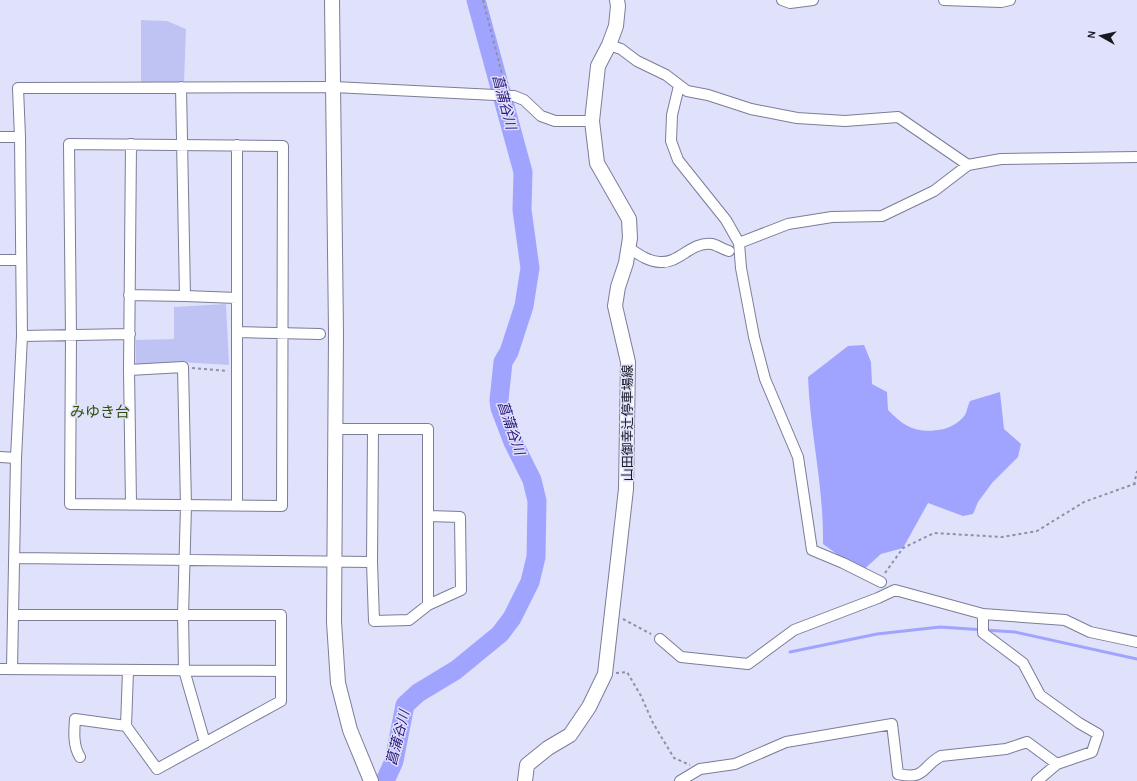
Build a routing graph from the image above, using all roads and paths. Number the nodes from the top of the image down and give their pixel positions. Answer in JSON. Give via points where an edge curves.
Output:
{"nodes":[{"id":1,"x":332,"y":0,"type":"edge"},
{"id":2,"x":483,"y":0,"type":"edge"},
{"id":3,"x":617,"y":0,"type":"edge"},
{"id":4,"x":782,"y":0,"type":"edge"},
{"id":5,"x":813,"y":0,"type":"edge"},
{"id":6,"x":944,"y":0,"type":"edge"},
{"id":7,"x":1010,"y":0,"type":"edge"},
{"id":8,"x":609,"y":45,"type":"junction"},
{"id":9,"x":679,"y":86,"type":"junction"},
{"id":10,"x":181,"y":87,"type":"junction"},
{"id":11,"x":334,"y":87,"type":"junction"},
{"id":12,"x":505,"y":87,"type":"dead end"},
{"id":13,"x":592,"y":121,"type":"junction"},
{"id":14,"x":0,"y":137,"type":"edge"},
{"id":15,"x":20,"y":137,"type":"junction"},
{"id":16,"x":130,"y":144,"type":"junction"},
{"id":17,"x":184,"y":144,"type":"junction"},
{"id":18,"x":237,"y":145,"type":"junction"},
{"id":19,"x":1137,"y":157,"type":"edge"},
{"id":20,"x":968,"y":166,"type":"junction"},
{"id":21,"x":739,"y":243,"type":"junction"},
{"id":22,"x":629,"y":248,"type":"junction"},
{"id":23,"x":729,"y":251,"type":"dead end"},
{"id":24,"x":0,"y":260,"type":"edge"},
{"id":25,"x":21,"y":260,"type":"junction"},
{"id":26,"x":129,"y":295,"type":"junction"},
{"id":27,"x":185,"y":296,"type":"junction"},
{"id":28,"x":237,"y":298,"type":"junction"},
{"id":29,"x":237,"y":332,"type":"junction"},
{"id":30,"x":281,"y":332,"type":"junction"},
{"id":31,"x":130,"y":334,"type":"junction"},
{"id":32,"x":320,"y":334,"type":"dead end"},
{"id":33,"x":22,"y":336,"type":"junction"},
{"id":34,"x":71,"y":336,"type":"junction"},
{"id":35,"x":183,"y":367,"type":"junction"},
{"id":36,"x":128,"y":370,"type":"junction"},
{"id":37,"x":237,"y":372,"type":"junction"},
{"id":38,"x":335,"y":429,"type":"junction"},
{"id":39,"x":373,"y":430,"type":"junction"},
{"id":40,"x":0,"y":457,"type":"edge"},
{"id":41,"x":16,"y":458,"type":"junction"},
{"id":42,"x":1137,"y":471,"type":"edge"},
{"id":43,"x":1137,"y":483,"type":"edge"},
{"id":44,"x":1134,"y":485,"type":"junction"},
{"id":45,"x":131,"y":504,"type":"junction"},
{"id":46,"x":237,"y":505,"type":"junction"},
{"id":47,"x":186,"y":506,"type":"junction"},
{"id":48,"x":429,"y":516,"type":"junction"},
{"id":49,"x":15,"y":558,"type":"junction"},
{"id":50,"x":184,"y":559,"type":"junction"},
{"id":51,"x":336,"y":561,"type":"junction"},
{"id":52,"x":372,"y":562,"type":"junction"},
{"id":53,"x":881,"y":582,"type":"joint"},
{"id":54,"x":428,"y":605,"type":"junction"},
{"id":55,"x":612,"y":613,"type":"junction"},
{"id":56,"x":983,"y":614,"type":"junction"},
{"id":57,"x":13,"y":615,"type":"junction"},
{"id":58,"x":182,"y":616,"type":"junction"},
{"id":59,"x":660,"y":639,"type":"joint"},
{"id":60,"x":1137,"y":642,"type":"edge"},
{"id":61,"x":0,"y":669,"type":"edge"},
{"id":62,"x":12,"y":669,"type":"junction"},
{"id":63,"x":184,"y":670,"type":"junction"},
{"id":64,"x":128,"y":671,"type":"junction"},
{"id":65,"x":281,"y":671,"type":"junction"},
{"id":66,"x":605,"y":674,"type":"junction"},
{"id":67,"x":126,"y":726,"type":"junction"},
{"id":68,"x":205,"y":743,"type":"junction"},
{"id":69,"x":80,"y":758,"type":"dead end"},
{"id":70,"x":1057,"y":764,"type":"junction"},
{"id":71,"x":700,"y":769,"type":"junction"},
{"id":72,"x":371,"y":781,"type":"edge"},
{"id":73,"x":525,"y":781,"type":"edge"},
{"id":74,"x":680,"y":781,"type":"edge"},
{"id":75,"x":1037,"y":781,"type":"edge"}],
"edges":[{"from":1,"to":11,"type":"main road"},
{"from":2,"to":12,"type":"path"},
{"from":3,"to":8,"type":"main road","name":"山田御幸辻停車場線","via":[[616,26]]},
{"from":4,"to":5,"type":"street","via":[[790,3]]},
{"from":6,"to":7,"type":"street"},
{"from":8,"to":9,"type":"street","via":[[621,49],[666,75]]},
{"from":8,"to":13,"type":"main road","name":"山田御幸辻停車場線","via":[[598,66]]},
{"from":9,"to":20,"type":"street","via":[[687,91],[751,109],[797,118],[845,121],[898,117]]},
{"from":9,"to":21,"type":"street","via":[[672,122],[672,141],[678,160],[726,220]]},
{"from":10,"to":11,"type":"street"},
{"from":10,"to":15,"type":"street","via":[[18,88]]},
{"from":10,"to":17,"type":"street"},
{"from":11,"to":13,"type":"street","via":[[514,96],[524,100],[541,116],[555,121]]},
{"from":11,"to":38,"type":"main road"},
{"from":13,"to":22,"type":"main road","name":"山田御幸辻停車場線","via":[[597,163],[629,219]]},
{"from":14,"to":15,"type":"street"},
{"from":15,"to":25,"type":"street"},
{"from":16,"to":17,"type":"street"},
{"from":16,"to":26,"type":"street"},
{"from":16,"to":34,"type":"street","via":[[70,144]]},
{"from":17,"to":18,"type":"street"},
{"from":17,"to":27,"type":"street"},
{"from":18,"to":28,"type":"street"},
{"from":18,"to":30,"type":"street","via":[[283,146]]},
{"from":19,"to":20,"type":"street","via":[[1001,159]]},
{"from":20,"to":21,"type":"street","via":[[934,191],[882,216],[807,220],[788,224]]},
{"from":21,"to":53,"type":"street","via":[[741,268],[765,378],[798,457],[812,550]]},
{"from":22,"to":23,"type":"street","via":[[659,262],[668,262],[691,247],[702,245],[713,244]]},
{"from":22,"to":55,"type":"main road","name":"山田御幸辻停車場線","via":[[615,306],[628,362],[626,488]]},
{"from":24,"to":25,"type":"street"},
{"from":25,"to":33,"type":"street"},
{"from":26,"to":27,"type":"street"},
{"from":26,"to":31,"type":"street"},
{"from":27,"to":28,"type":"street"},
{"from":28,"to":29,"type":"street"},
{"from":29,"to":30,"type":"street"},
{"from":29,"to":37,"type":"street"},
{"from":30,"to":32,"type":"street"},
{"from":30,"to":46,"type":"street","via":[[282,506]]},
{"from":31,"to":34,"type":"street"},
{"from":31,"to":36,"type":"street"},
{"from":33,"to":34,"type":"street"},
{"from":33,"to":41,"type":"street"},
{"from":34,"to":45,"type":"street","via":[[70,504]]},
{"from":35,"to":36,"type":"street"},
{"from":35,"to":37,"type":"path"},
{"from":35,"to":47,"type":"street"},
{"from":36,"to":45,"type":"street"},
{"from":37,"to":46,"type":"street"},
{"from":38,"to":39,"type":"street"},
{"from":38,"to":51,"type":"main road"},
{"from":39,"to":48,"type":"street","via":[[428,429]]},
{"from":39,"to":52,"type":"street"},
{"from":40,"to":41,"type":"street"},
{"from":41,"to":49,"type":"street"},
{"from":42,"to":44,"type":"path"},
{"from":43,"to":44,"type":"path"},
{"from":44,"to":53,"type":"path","via":[[1084,502],[1037,531],[1002,538],[934,534],[904,548],[887,569]]},
{"from":45,"to":47,"type":"street"},
{"from":46,"to":47,"type":"street"},
{"from":47,"to":50,"type":"street"},
{"from":48,"to":54,"type":"street"},
{"from":48,"to":54,"type":"street","via":[[460,517],[461,590]]},
{"from":49,"to":50,"type":"street"},
{"from":49,"to":57,"type":"street"},
{"from":50,"to":51,"type":"street"},
{"from":50,"to":58,"type":"street"},
{"from":51,"to":52,"type":"street"},
{"from":51,"to":72,"type":"main road","via":[[334,622],[338,682],[350,730]]},
{"from":52,"to":54,"type":"street","via":[[374,621],[409,620]]},
{"from":55,"to":59,"type":"path"},
{"from":55,"to":66,"type":"main road","name":"山田御幸辻停車場線"},
{"from":56,"to":59,"type":"street","via":[[895,590],[794,630],[748,664],[680,657]]},
{"from":56,"to":60,"type":"street","via":[[1065,620],[1090,632]]},
{"from":56,"to":70,"type":"street","via":[[983,633],[1024,662],[1040,696],[1098,734],[1092,752]]},
{"from":57,"to":58,"type":"street"},
{"from":57,"to":62,"type":"street"},
{"from":58,"to":63,"type":"street"},
{"from":58,"to":65,"type":"street","via":[[281,616]]},
{"from":61,"to":62,"type":"street"},
{"from":62,"to":64,"type":"street"},
{"from":63,"to":64,"type":"street"},
{"from":63,"to":65,"type":"street"},
{"from":63,"to":68,"type":"street"},
{"from":64,"to":67,"type":"street"},
{"from":65,"to":68,"type":"street","via":[[281,701]]},
{"from":66,"to":71,"type":"path","via":[[627,672],[674,758]]},
{"from":66,"to":73,"type":"main road","name":"山田御幸辻停車場線","via":[[589,707],[570,735],[527,765]]},
{"from":67,"to":68,"type":"street","via":[[156,769]]},
{"from":67,"to":69,"type":"street","via":[[75,719],[76,751]]},
{"from":70,"to":71,"type":"street","via":[[1027,742],[1006,748],[941,756],[933,760],[925,771],[912,777],[898,774],[892,724],[786,742],[735,764]]},
{"from":70,"to":75,"type":"street"},
{"from":71,"to":74,"type":"street"}]}
